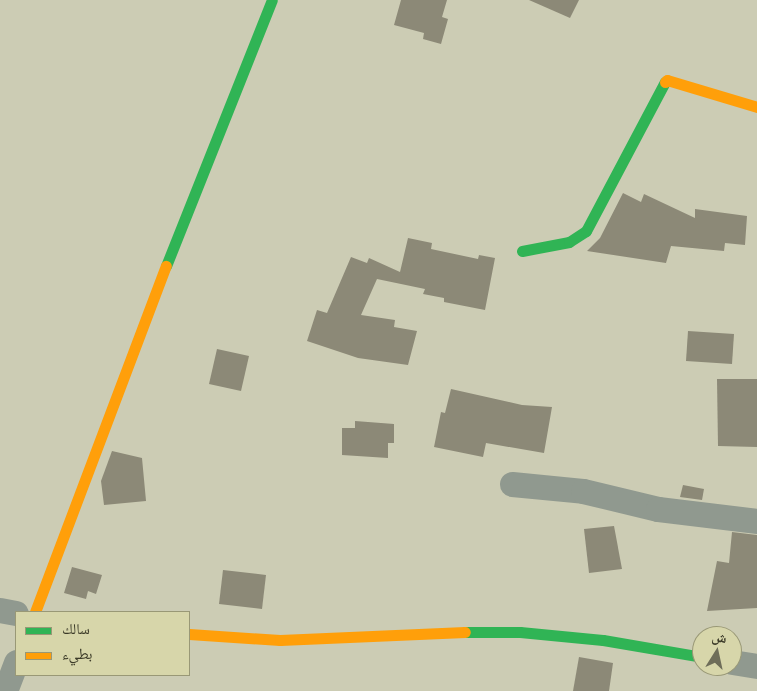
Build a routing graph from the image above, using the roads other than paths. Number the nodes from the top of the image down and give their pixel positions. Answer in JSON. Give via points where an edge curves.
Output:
{"nodes":[{"id":1,"x":272,"y":0,"type":"edge"},
{"id":2,"x":757,"y":107,"type":"edge"},
{"id":3,"x":522,"y":251,"type":"dead end"},
{"id":4,"x":512,"y":484,"type":"dead end"},
{"id":5,"x":757,"y":521,"type":"edge"},
{"id":6,"x":0,"y":610,"type":"edge"},
{"id":7,"x":34,"y":611,"type":"edge"},
{"id":8,"x":15,"y":613,"type":"edge"},
{"id":9,"x":190,"y":634,"type":"edge"},
{"id":10,"x":692,"y":655,"type":"edge"},
{"id":11,"x":742,"y":664,"type":"edge"},
{"id":12,"x":15,"y":665,"type":"edge"},
{"id":13,"x":757,"y":666,"type":"edge"},
{"id":14,"x":5,"y":691,"type":"edge"}],
"edges":[{"from":1,"to":7,"type":"street","via":[[164,270]]},
{"from":2,"to":3,"type":"street","via":[[668,80],[662,83],[586,231],[569,242]]},
{"from":4,"to":5,"type":"street","via":[[583,491],[658,510]]},
{"from":6,"to":8,"type":"street"},
{"from":9,"to":10,"type":"street","via":[[280,640],[430,632],[520,632],[603,640]]},
{"from":11,"to":13,"type":"street"},
{"from":12,"to":14,"type":"street"}]}
